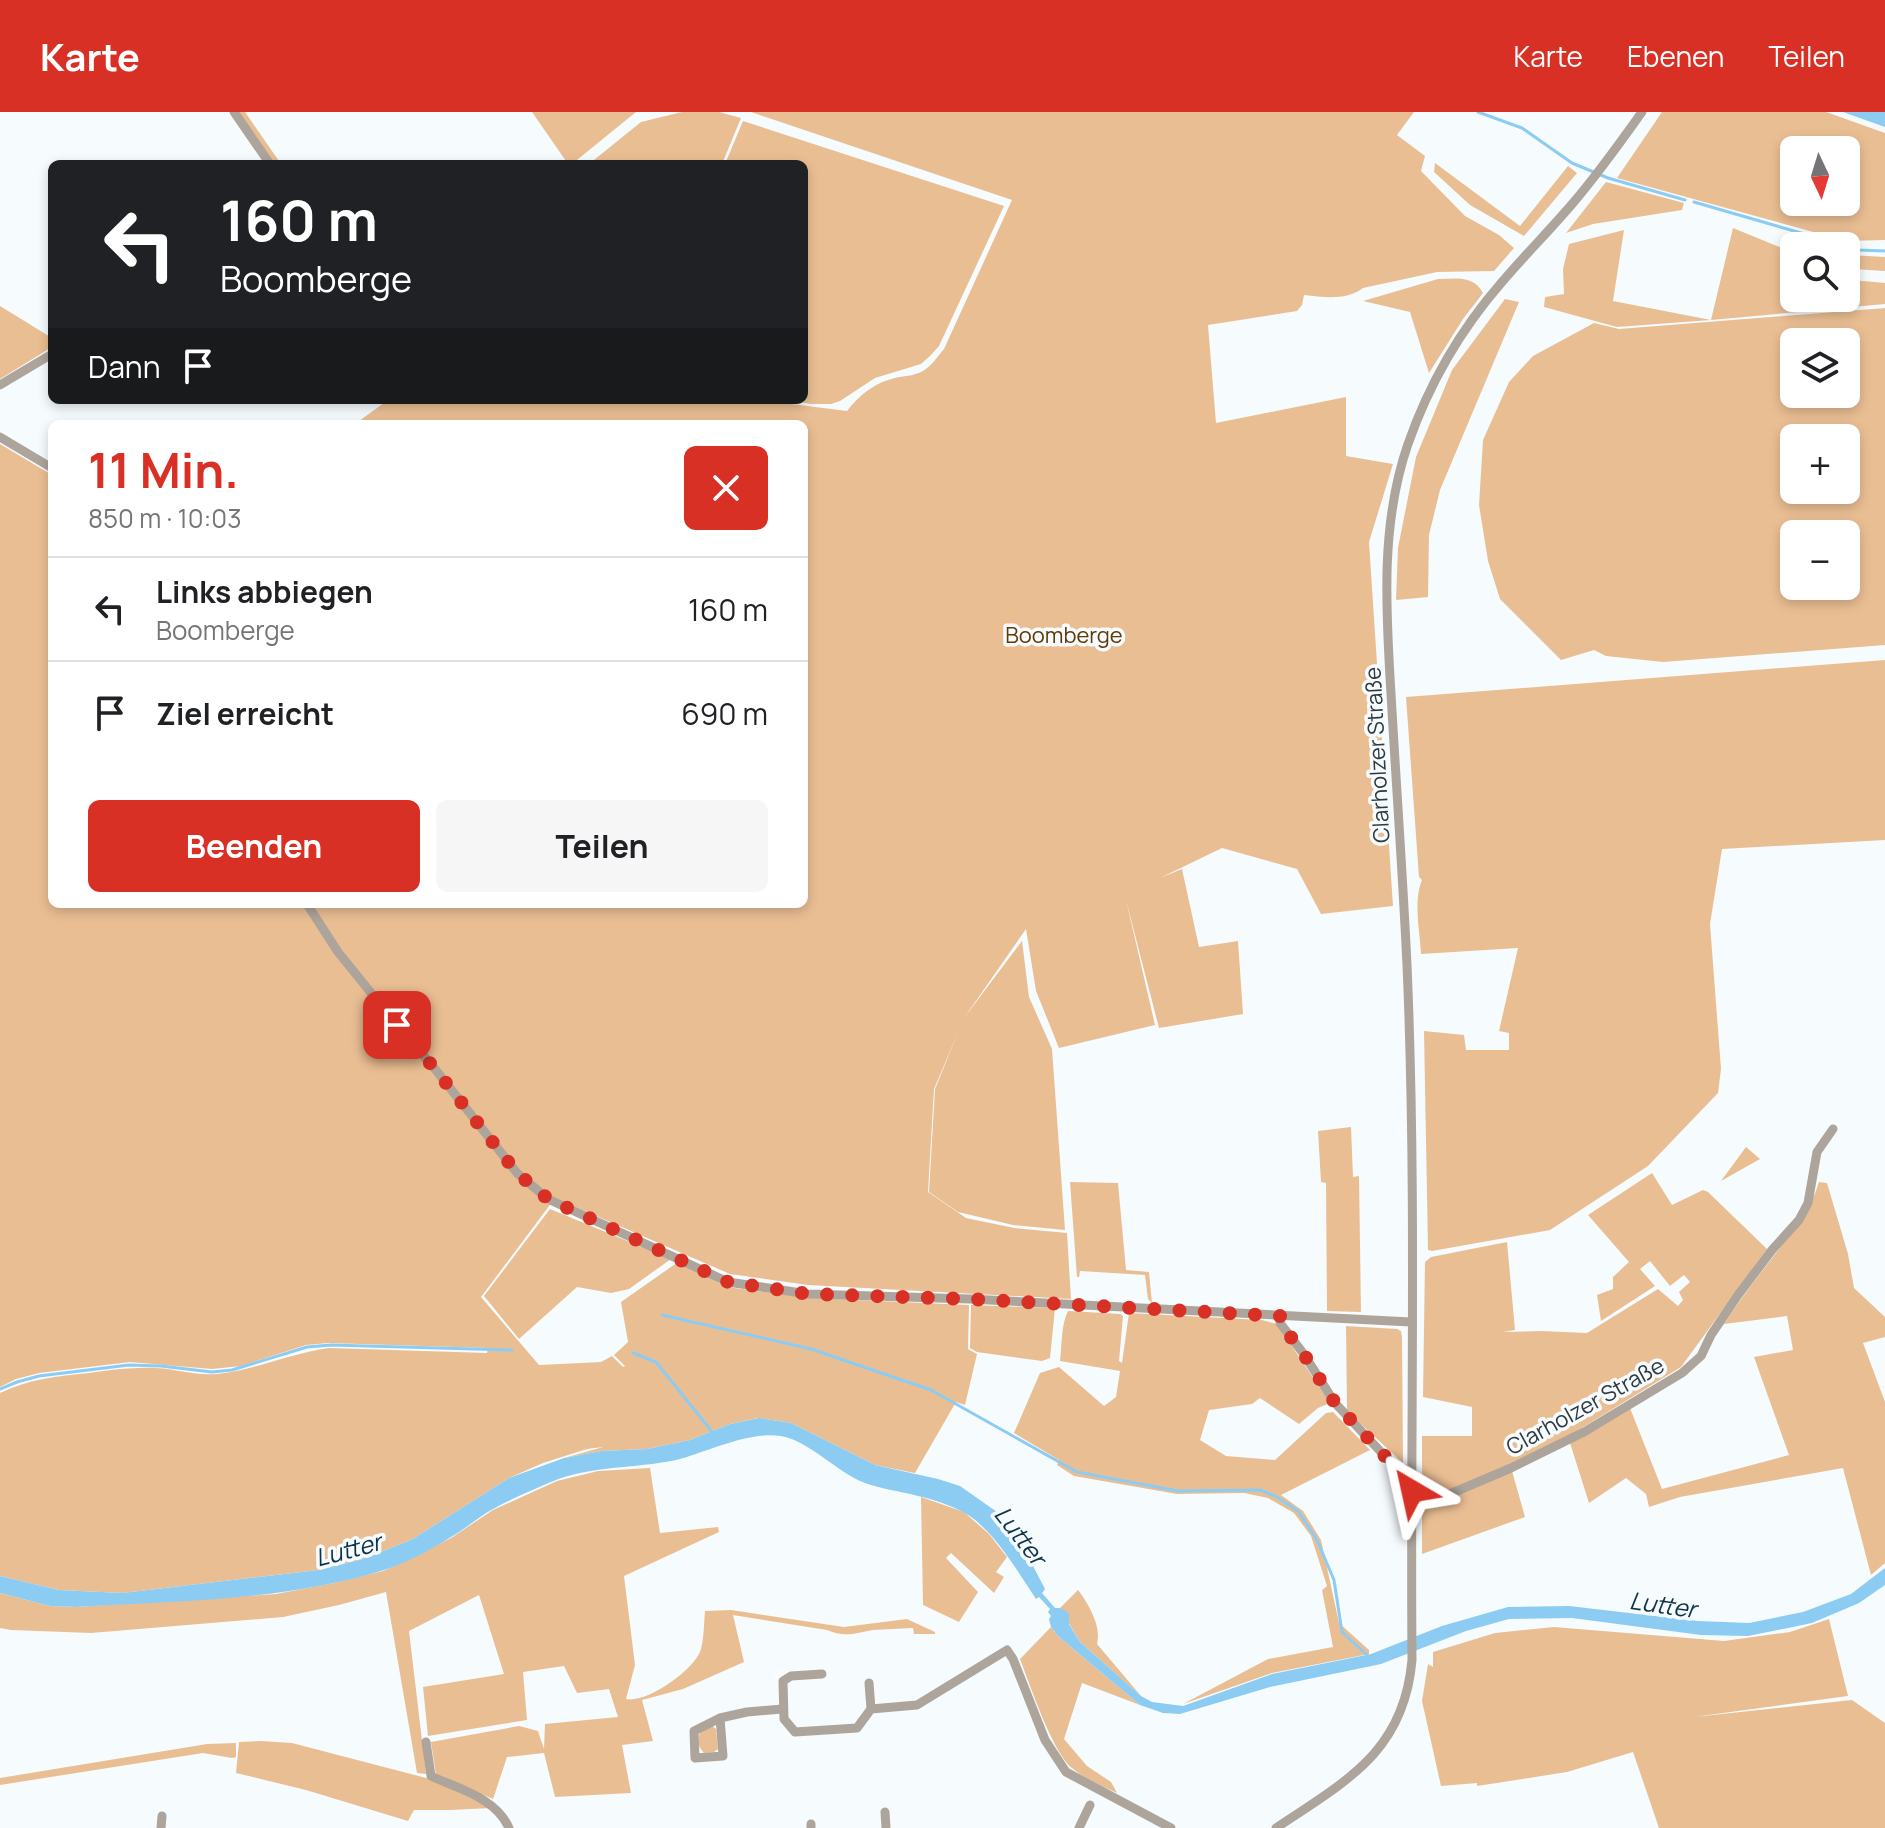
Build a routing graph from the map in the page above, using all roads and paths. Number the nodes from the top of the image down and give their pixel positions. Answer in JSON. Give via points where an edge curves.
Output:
{"nodes":[{"id":1,"x":234,"y":112,"type":"edge"},
{"id":2,"x":1642,"y":112,"type":"edge"},
{"id":3,"x":267,"y":160,"type":"edge"},
{"id":4,"x":48,"y":356,"type":"edge"},
{"id":5,"x":0,"y":385,"type":"edge"},
{"id":6,"x":0,"y":437,"type":"edge"},
{"id":7,"x":48,"y":466,"type":"edge"},
{"id":8,"x":310,"y":908,"type":"edge"},
{"id":9,"x":1833,"y":1129,"type":"dead end"},
{"id":10,"x":1280,"y":1316,"type":"junction"},
{"id":11,"x":1411,"y":1322,"type":"junction"},
{"id":12,"x":1412,"y":1475,"type":"junction"},
{"id":13,"x":1412,"y":1507,"type":"junction"},
{"id":14,"x":822,"y":1674,"type":"dead end"},
{"id":15,"x":869,"y":1683,"type":"dead end"},
{"id":16,"x":782,"y":1709,"type":"junction"},
{"id":17,"x":871,"y":1709,"type":"junction"},
{"id":18,"x":720,"y":1718,"type":"junction"},
{"id":19,"x":426,"y":1742,"type":"dead end"},
{"id":20,"x":1090,"y":1805,"type":"dead end"},
{"id":21,"x":885,"y":1812,"type":"dead end"},
{"id":22,"x":162,"y":1816,"type":"dead end"},
{"id":23,"x":161,"y":1828,"type":"edge"},
{"id":24,"x":509,"y":1828,"type":"edge"},
{"id":25,"x":886,"y":1828,"type":"edge"},
{"id":26,"x":1079,"y":1828,"type":"edge"},
{"id":27,"x":1171,"y":1828,"type":"edge"},
{"id":28,"x":1276,"y":1828,"type":"edge"}],
"edges":[{"from":1,"to":3,"type":"street"},
{"from":2,"to":11,"type":"street","name":"Clarholzer Straße","via":[[1575,201],[1501,283],[1443,363],[1406,449],[1392,508],[1387,609],[1406,949]]},
{"from":4,"to":5,"type":"street"},
{"from":6,"to":7,"type":"street"},
{"from":8,"to":10,"type":"street","via":[[338,952],[517,1173],[548,1199],[728,1282],[808,1294]]},
{"from":9,"to":13,"type":"street","name":"Clarholzer Straße","via":[[1817,1152],[1808,1203],[1799,1220],[1738,1295],[1701,1356],[1584,1432]]},
{"from":10,"to":11,"type":"street"},
{"from":10,"to":12,"type":"street","via":[[1335,1403],[1396,1468]]},
{"from":11,"to":12,"type":"street","name":"Clarholzer Straße"},
{"from":12,"to":13,"type":"street","name":"Clarholzer Straße"},
{"from":13,"to":28,"type":"street","name":"Clarholzer Straße","via":[[1412,1660],[1402,1709],[1390,1734],[1356,1772]]},
{"from":14,"to":16,"type":"street","via":[[786,1678]]},
{"from":15,"to":17,"type":"street"},
{"from":16,"to":17,"type":"street","via":[[795,1732],[857,1728]]},
{"from":16,"to":18,"type":"street"},
{"from":17,"to":27,"type":"street","via":[[917,1705],[1007,1650],[1045,1740],[1066,1772]]},
{"from":18,"to":18,"type":"street","via":[[723,1756],[695,1758],[694,1731]]},
{"from":19,"to":24,"type":"street","via":[[431,1776],[491,1803]]},
{"from":20,"to":26,"type":"street"},
{"from":21,"to":25,"type":"street"},
{"from":22,"to":23,"type":"street"}]}
